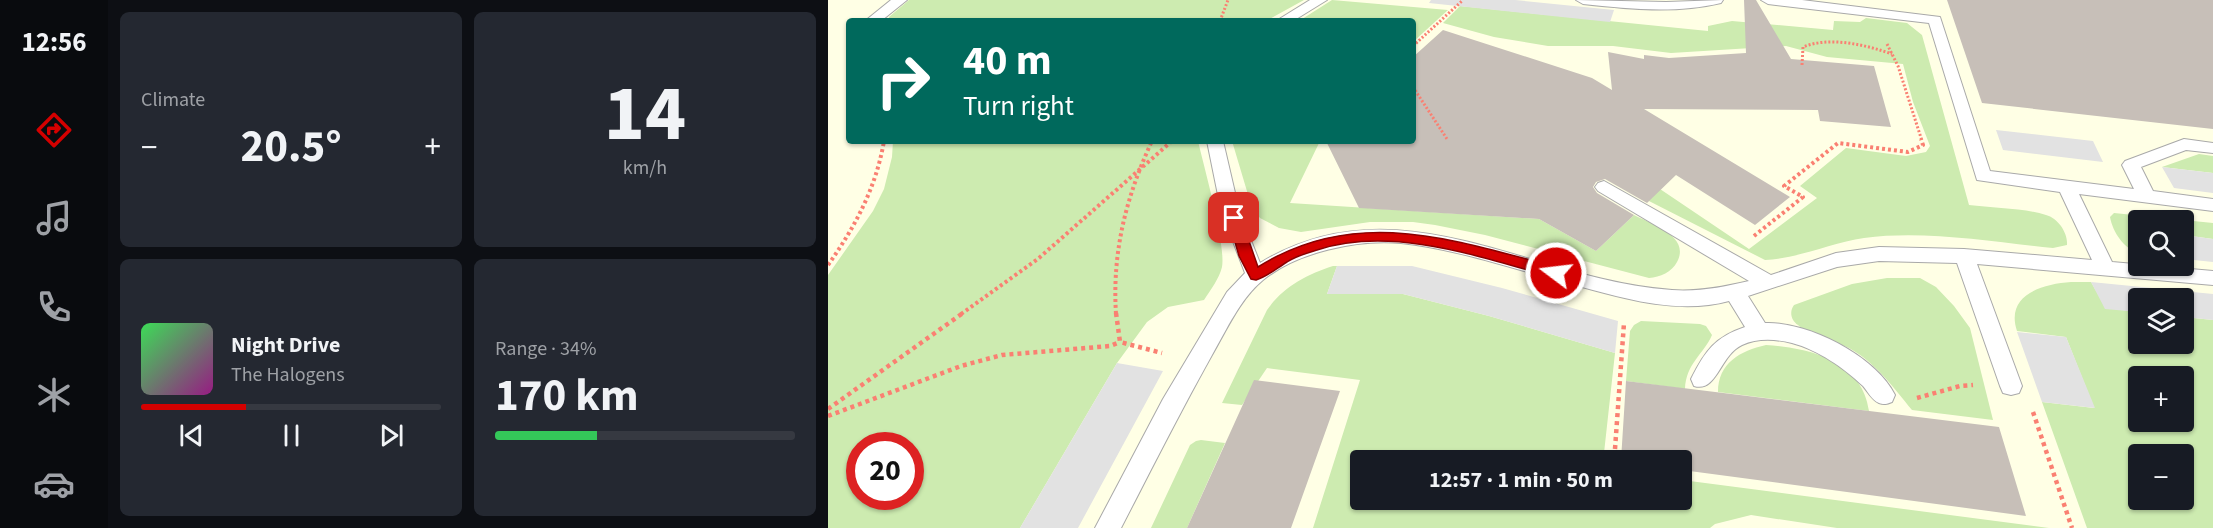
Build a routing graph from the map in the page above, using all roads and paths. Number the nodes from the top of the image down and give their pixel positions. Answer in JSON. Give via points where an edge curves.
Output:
{"nodes":[{"id":1,"x":900,"y":0,"type":"edge"},
{"id":2,"x":1228,"y":0,"type":"edge"},
{"id":3,"x":1320,"y":0,"type":"edge"},
{"id":4,"x":1463,"y":0,"type":"edge"},
{"id":5,"x":1583,"y":0,"type":"edge"},
{"id":6,"x":1716,"y":0,"type":"edge"},
{"id":7,"x":1768,"y":0,"type":"edge"},
{"id":8,"x":1872,"y":12,"type":"junction"},
{"id":9,"x":876,"y":18,"type":"edge"},
{"id":10,"x":1221,"y":18,"type":"edge"},
{"id":11,"x":1288,"y":18,"type":"edge"},
{"id":12,"x":1416,"y":43,"type":"edge"},
{"id":13,"x":1893,"y":55,"type":"junction"},
{"id":14,"x":1802,"y":65,"type":"dead end"},
{"id":15,"x":1416,"y":92,"type":"edge"},
{"id":16,"x":1447,"y":139,"type":"dead end"},
{"id":17,"x":884,"y":144,"type":"edge"},
{"id":18,"x":1150,"y":144,"type":"edge"},
{"id":19,"x":1168,"y":144,"type":"edge"},
{"id":20,"x":1215,"y":144,"type":"edge"},
{"id":21,"x":2213,"y":148,"type":"edge"},
{"id":22,"x":1137,"y":169,"type":"junction"},
{"id":23,"x":1604,"y":187,"type":"dead end"},
{"id":24,"x":2067,"y":187,"type":"junction"},
{"id":25,"x":2147,"y":197,"type":"junction"},
{"id":26,"x":2213,"y":205,"type":"edge"},
{"id":27,"x":1749,"y":240,"type":"dead end"},
{"id":28,"x":1964,"y":256,"type":"junction"},
{"id":29,"x":828,"y":265,"type":"edge"},
{"id":30,"x":2105,"y":267,"type":"junction"},
{"id":31,"x":1256,"y":275,"type":"junction"},
{"id":32,"x":2213,"y":278,"type":"edge"},
{"id":33,"x":1769,"y":284,"type":"junction"},
{"id":34,"x":1734,"y":292,"type":"junction"},
{"id":35,"x":1625,"y":313,"type":"dead end"},
{"id":36,"x":1760,"y":333,"type":"junction"},
{"id":37,"x":1120,"y":342,"type":"junction"},
{"id":38,"x":1198,"y":362,"type":"junction"},
{"id":39,"x":1702,"y":379,"type":"dead end"},
{"id":40,"x":1984,"y":384,"type":"dead end"},
{"id":41,"x":2012,"y":386,"type":"joint"},
{"id":42,"x":1884,"y":395,"type":"dead end"},
{"id":43,"x":1913,"y":399,"type":"dead end"},
{"id":44,"x":828,"y":409,"type":"edge"},
{"id":45,"x":828,"y":416,"type":"edge"},
{"id":46,"x":1615,"y":449,"type":"dead end"},
{"id":47,"x":1108,"y":528,"type":"edge"},
{"id":48,"x":2072,"y":528,"type":"edge"}],
"edges":[{"from":1,"to":9,"type":"lane"},
{"from":2,"to":10,"type":"path"},
{"from":3,"to":11,"type":"lane"},
{"from":4,"to":12,"type":"path"},
{"from":5,"to":6,"type":"lane","via":[[1653,7],[1687,7]]},
{"from":7,"to":8,"type":"lane"},
{"from":8,"to":13,"type":"path"},
{"from":8,"to":24,"type":"lane","via":[[1935,20],[1983,176]]},
{"from":13,"to":14,"type":"path","via":[[1864,46],[1813,43],[1803,47]]},
{"from":13,"to":27,"type":"path","via":[[1923,145],[1908,152],[1838,143],[1784,186],[1803,197]]},
{"from":15,"to":16,"type":"path"},
{"from":17,"to":29,"type":"path","via":[[870,194],[851,234]]},
{"from":18,"to":22,"type":"path"},
{"from":19,"to":22,"type":"path"},
{"from":20,"to":31,"type":"lane","via":[[1243,246]]},
{"from":21,"to":25,"type":"lane","via":[[2184,144],[2131,165]]},
{"from":22,"to":37,"type":"path","via":[[1120,221],[1113,290]]},
{"from":22,"to":44,"type":"path","via":[[1039,258]]},
{"from":23,"to":33,"type":"lane"},
{"from":24,"to":25,"type":"lane"},
{"from":24,"to":30,"type":"lane"},
{"from":25,"to":26,"type":"lane"},
{"from":28,"to":30,"type":"lane"},
{"from":28,"to":33,"type":"lane","via":[[1879,254],[1836,260]]},
{"from":28,"to":41,"type":"lane"},
{"from":30,"to":32,"type":"lane"},
{"from":31,"to":34,"type":"lane","via":[[1285,256],[1318,244],[1398,236],[1442,242],[1625,291],[1673,298]]},
{"from":31,"to":38,"type":"lane","via":[[1234,298]]},
{"from":33,"to":34,"type":"lane"},
{"from":34,"to":36,"type":"lane"},
{"from":35,"to":46,"type":"path"},
{"from":36,"to":39,"type":"lane","via":[[1733,339],[1716,355]]},
{"from":36,"to":42,"type":"lane","via":[[1796,336],[1826,347],[1861,369]]},
{"from":37,"to":38,"type":"path"},
{"from":37,"to":45,"type":"path","via":[[1002,355],[961,366]]},
{"from":38,"to":47,"type":"lane"},
{"from":40,"to":43,"type":"path","via":[[1960,386]]},
{"from":41,"to":48,"type":"path","via":[[2028,398]]}]}
